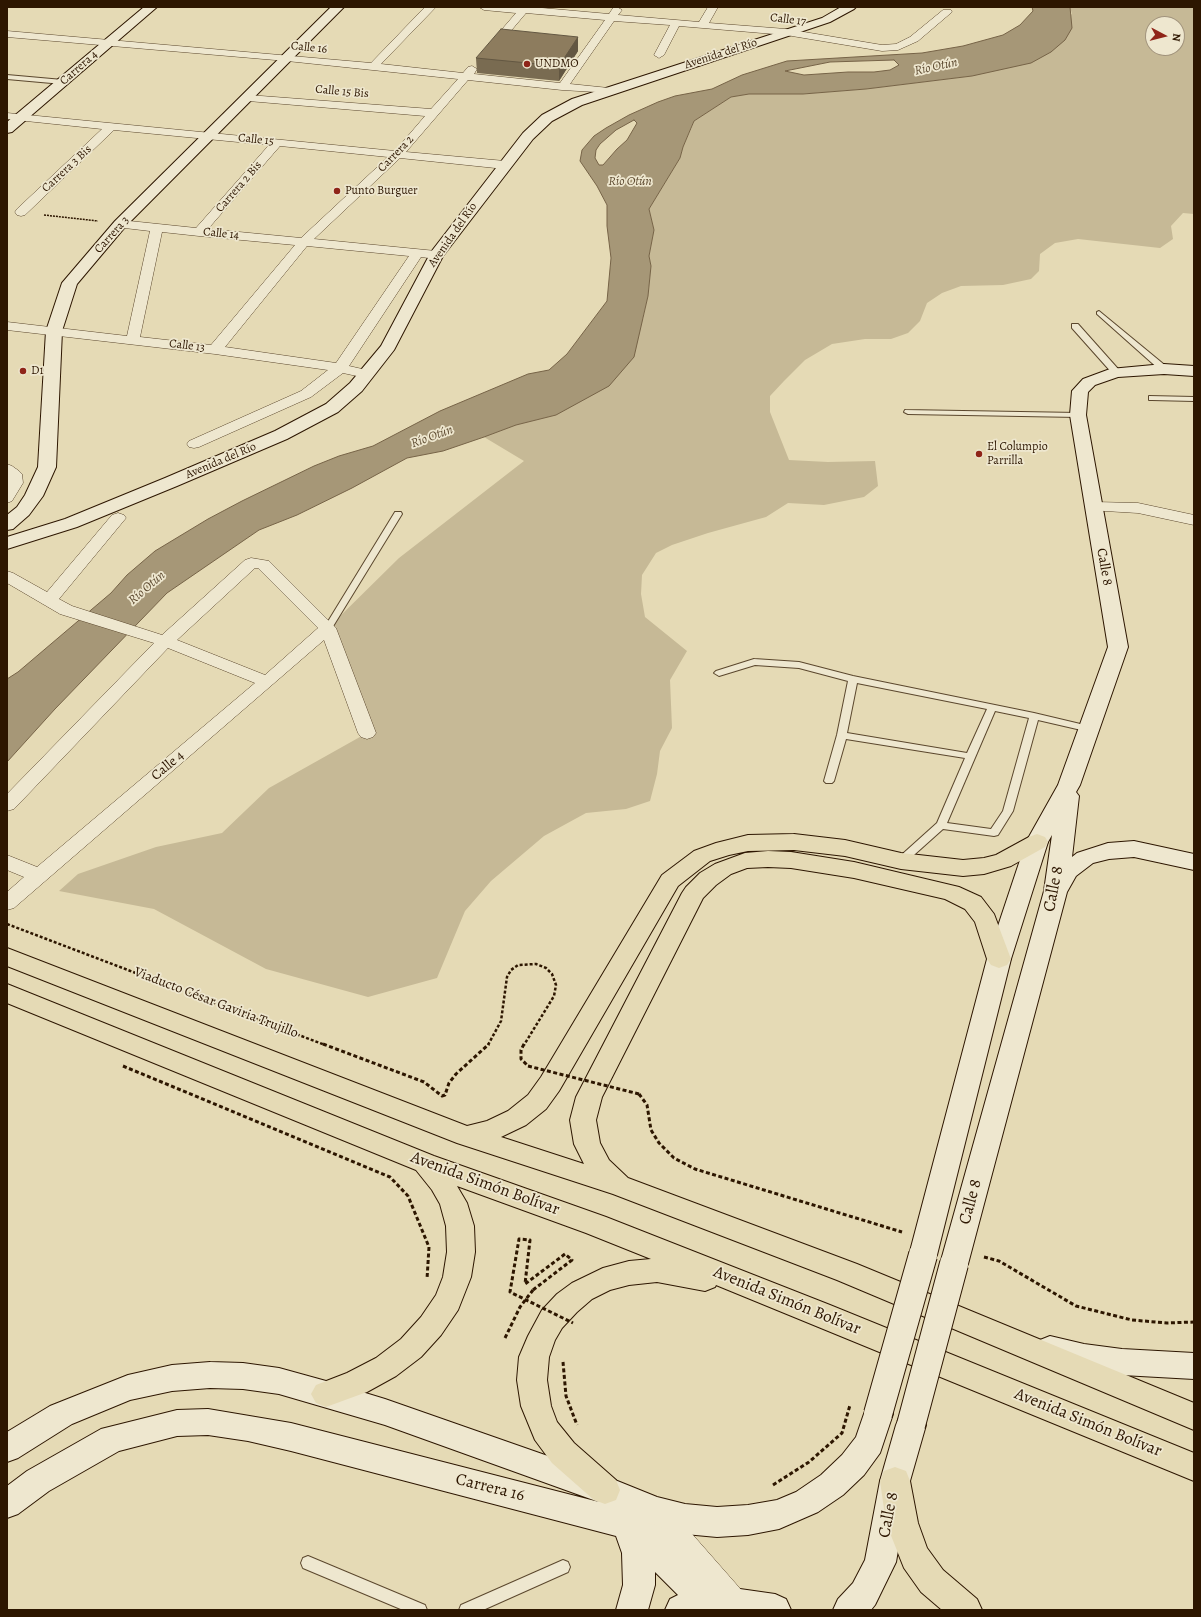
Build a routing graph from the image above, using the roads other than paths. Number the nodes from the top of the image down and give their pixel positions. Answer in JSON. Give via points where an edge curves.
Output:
{"nodes":[{"id":1,"x":151,"y":7,"type":"edge"},
{"id":2,"x":338,"y":7,"type":"edge"},
{"id":3,"x":432,"y":7,"type":"edge"},
{"id":4,"x":484,"y":7,"type":"edge"},
{"id":5,"x":619,"y":7,"type":"edge"},
{"id":6,"x":713,"y":7,"type":"edge"},
{"id":7,"x":850,"y":7,"type":"edge"},
{"id":8,"x":524,"y":9,"type":"edge"},
{"id":9,"x":947,"y":12,"type":"dead end"},
{"id":10,"x":612,"y":18,"type":"junction"},
{"id":11,"x":676,"y":23,"type":"junction"},
{"id":12,"x":702,"y":25,"type":"junction"},
{"id":13,"x":786,"y":32,"type":"junction"},
{"id":14,"x":7,"y":34,"type":"edge"},
{"id":15,"x":108,"y":44,"type":"junction"},
{"id":16,"x":659,"y":55,"type":"dead end"},
{"id":17,"x":287,"y":58,"type":"junction"},
{"id":18,"x":373,"y":67,"type":"junction"},
{"id":19,"x":7,"y":77,"type":"edge"},
{"id":20,"x":466,"y":77,"type":"junction"},
{"id":21,"x":64,"y":82,"type":"junction"},
{"id":22,"x":562,"y":87,"type":"junction"},
{"id":23,"x":609,"y":91,"type":"junction"},
{"id":24,"x":248,"y":98,"type":"junction"},
{"id":25,"x":434,"y":113,"type":"junction"},
{"id":26,"x":7,"y":116,"type":"edge"},
{"id":27,"x":21,"y":117,"type":"junction"},
{"id":28,"x":112,"y":126,"type":"junction"},
{"id":29,"x":7,"y":129,"type":"edge"},
{"id":30,"x":211,"y":136,"type":"junction"},
{"id":31,"x":278,"y":142,"type":"junction"},
{"id":32,"x":398,"y":154,"type":"junction"},
{"id":33,"x":505,"y":165,"type":"junction"},
{"id":34,"x":21,"y":212,"type":"road end"},
{"id":35,"x":120,"y":224,"type":"junction"},
{"id":36,"x":157,"y":228,"type":"junction"},
{"id":37,"x":199,"y":232,"type":"junction"},
{"id":38,"x":304,"y":242,"type":"junction"},
{"id":39,"x":418,"y":253,"type":"junction"},
{"id":40,"x":436,"y":255,"type":"junction"},
{"id":41,"x":1099,"y":313,"type":"dead end"},
{"id":42,"x":7,"y":326,"type":"edge"},
{"id":43,"x":1076,"y":326,"type":"dead end"},
{"id":44,"x":54,"y":331,"type":"junction"},
{"id":45,"x":133,"y":340,"type":"junction"},
{"id":46,"x":215,"y":350,"type":"junction"},
{"id":47,"x":340,"y":368,"type":"junction"},
{"id":48,"x":1164,"y":369,"type":"junction"},
{"id":49,"x":1194,"y":371,"type":"edge"},
{"id":50,"x":366,"y":374,"type":"junction"},
{"id":51,"x":1109,"y":374,"type":"junction"},
{"id":52,"x":1152,"y":398,"type":"dead end"},
{"id":53,"x":1194,"y":398,"type":"edge"},
{"id":54,"x":908,"y":412,"type":"dead end"},
{"id":55,"x":1078,"y":415,"type":"junction"},
{"id":56,"x":194,"y":444,"type":"dead end"},
{"id":57,"x":7,"y":469,"type":"edge"},
{"id":58,"x":7,"y":498,"type":"edge"},
{"id":59,"x":1094,"y":507,"type":"junction"},
{"id":60,"x":398,"y":514,"type":"dead end"},
{"id":61,"x":118,"y":518,"type":"dead end"},
{"id":62,"x":1194,"y":520,"type":"edge"},
{"id":63,"x":71,"y":523,"type":"junction"},
{"id":64,"x":7,"y":525,"type":"edge"},
{"id":65,"x":7,"y":543,"type":"edge"},
{"id":66,"x":7,"y":558,"type":"edge"},
{"id":67,"x":7,"y":576,"type":"edge"},
{"id":68,"x":49,"y":601,"type":"junction"},
{"id":69,"x":328,"y":628,"type":"junction"},
{"id":70,"x":165,"y":641,"type":"junction"},
{"id":71,"x":719,"y":673,"type":"dead end"},
{"id":72,"x":853,"y":679,"type":"junction"},
{"id":73,"x":267,"y":682,"type":"junction"},
{"id":74,"x":992,"y":707,"type":"junction"},
{"id":75,"x":1034,"y":716,"type":"junction"},
{"id":76,"x":1090,"y":728,"type":"junction"},
{"id":77,"x":367,"y":733,"type":"dead end"},
{"id":78,"x":842,"y":735,"type":"junction"},
{"id":79,"x":970,"y":756,"type":"junction"},
{"id":80,"x":829,"y":780,"type":"dead end"},
{"id":81,"x":1069,"y":786,"type":"junction"},
{"id":82,"x":7,"y":805,"type":"edge"},
{"id":83,"x":941,"y":825,"type":"junction"},
{"id":84,"x":1036,"y":842,"type":"junction"},
{"id":85,"x":901,"y":860,"type":"junction"},
{"id":86,"x":7,"y":862,"type":"edge"},
{"id":87,"x":1194,"y":862,"type":"edge"},
{"id":88,"x":38,"y":876,"type":"junction"},
{"id":89,"x":1056,"y":891,"type":"junction"},
{"id":90,"x":7,"y":903,"type":"edge"},
{"id":91,"x":7,"y":957,"type":"edge"},
{"id":92,"x":999,"y":959,"type":"junction"},
{"id":93,"x":7,"y":993,"type":"edge"},
{"id":94,"x":466,"y":1136,"type":"junction"},
{"id":95,"x":425,"y":1163,"type":"junction"},
{"id":96,"x":621,"y":1186,"type":"junction"},
{"id":97,"x":820,"y":1314,"type":"junction"},
{"id":98,"x":1017,"y":1342,"type":"junction"},
{"id":99,"x":1194,"y":1366,"type":"edge"},
{"id":100,"x":326,"y":1394,"type":"junction"},
{"id":101,"x":1194,"y":1417,"type":"edge"},
{"id":102,"x":7,"y":1448,"type":"edge"},
{"id":103,"x":1194,"y":1467,"type":"edge"},
{"id":104,"x":895,"y":1481,"type":"junction"},
{"id":105,"x":605,"y":1490,"type":"junction"},
{"id":106,"x":7,"y":1504,"type":"edge"},
{"id":107,"x":641,"y":1518,"type":"junction"},
{"id":108,"x":308,"y":1562,"type":"dead end"},
{"id":109,"x":563,"y":1567,"type":"dead end"},
{"id":110,"x":714,"y":1606,"type":"edge"},
{"id":111,"x":420,"y":1610,"type":"edge"},
{"id":112,"x":466,"y":1610,"type":"edge"},
{"id":113,"x":632,"y":1610,"type":"edge"},
{"id":114,"x":775,"y":1610,"type":"edge"},
{"id":115,"x":850,"y":1610,"type":"edge"},
{"id":116,"x":966,"y":1610,"type":"edge"}],
"edges":[{"from":1,"to":15,"type":"street","name":"Carrera 4"},
{"from":2,"to":17,"type":"street","name":"Carrera 3"},
{"from":3,"to":18,"type":"street"},
{"from":4,"to":8,"type":"street","name":"Calle 17"},
{"from":5,"to":10,"type":"street"},
{"from":6,"to":12,"type":"street"},
{"from":7,"to":13,"type":"street","name":"Avenida del Río","via":[[826,20]]},
{"from":8,"to":10,"type":"street","name":"Calle 17"},
{"from":8,"to":20,"type":"street","name":"Carrera 2"},
{"from":9,"to":13,"type":"street","name":"Calle 17","via":[[914,39],[898,47],[882,48]]},
{"from":10,"to":11,"type":"street","name":"Calle 17"},
{"from":10,"to":22,"type":"street"},
{"from":11,"to":12,"type":"street","name":"Calle 17"},
{"from":11,"to":16,"type":"street"},
{"from":12,"to":13,"type":"street","name":"Calle 17"},
{"from":13,"to":23,"type":"street","name":"Avenida del Río"},
{"from":14,"to":15,"type":"street","name":"Calle 16"},
{"from":15,"to":17,"type":"street","name":"Calle 16"},
{"from":15,"to":21,"type":"street","name":"Carrera 4"},
{"from":17,"to":18,"type":"street","name":"Calle 16"},
{"from":17,"to":24,"type":"street","name":"Carrera 3"},
{"from":18,"to":20,"type":"street","name":"Calle 16"},
{"from":19,"to":21,"type":"lane"},
{"from":20,"to":22,"type":"street","name":"Calle 16"},
{"from":20,"to":25,"type":"street","name":"Carrera 2"},
{"from":21,"to":27,"type":"street","name":"Carrera 4"},
{"from":22,"to":23,"type":"street","name":"Calle 16"},
{"from":23,"to":33,"type":"street","name":"Avenida del Río","via":[[577,102],[547,118],[528,136]]},
{"from":24,"to":25,"type":"street","name":"Calle 15 Bis"},
{"from":24,"to":30,"type":"street","name":"Carrera 3"},
{"from":25,"to":32,"type":"street","name":"Carrera 2"},
{"from":26,"to":27,"type":"street","name":"Calle 15"},
{"from":27,"to":28,"type":"street","name":"Calle 15"},
{"from":27,"to":29,"type":"street","name":"Carrera 4"},
{"from":28,"to":30,"type":"street","name":"Calle 15"},
{"from":28,"to":34,"type":"street","name":"Carrera 3 Bis"},
{"from":30,"to":31,"type":"street","name":"Calle 15"},
{"from":30,"to":35,"type":"street","name":"Carrera 3"},
{"from":31,"to":32,"type":"street","name":"Calle 15"},
{"from":31,"to":37,"type":"street","name":"Carrera 2 Bis"},
{"from":32,"to":33,"type":"street","name":"Calle 15"},
{"from":32,"to":38,"type":"street","name":"Carrera 2"},
{"from":33,"to":40,"type":"street","name":"Avenida del Río"},
{"from":35,"to":36,"type":"street","name":"Calle 14"},
{"from":35,"to":44,"type":"street","name":"Carrera 3","via":[[70,284]]},
{"from":36,"to":37,"type":"street","name":"Calle 14"},
{"from":36,"to":45,"type":"street"},
{"from":37,"to":38,"type":"street","name":"Calle 14"},
{"from":38,"to":39,"type":"street","name":"Calle 14"},
{"from":38,"to":46,"type":"street","name":"Carrera 2"},
{"from":39,"to":40,"type":"street","name":"Calle 14"},
{"from":39,"to":47,"type":"street"},
{"from":40,"to":50,"type":"street","name":"Avenida del Río","via":[[388,347]]},
{"from":41,"to":48,"type":"lane"},
{"from":42,"to":44,"type":"street","name":"Calle 13"},
{"from":43,"to":51,"type":"lane"},
{"from":44,"to":45,"type":"street","name":"Calle 13"},
{"from":44,"to":64,"type":"street","name":"Carrera 3","via":[[47,468],[34,496],[23,511]]},
{"from":45,"to":46,"type":"street","name":"Calle 13"},
{"from":46,"to":47,"type":"street","name":"Calle 13"},
{"from":47,"to":50,"type":"street","name":"Calle 13"},
{"from":47,"to":56,"type":"street","via":[[306,394]]},
{"from":48,"to":49,"type":"street"},
{"from":48,"to":51,"type":"street"},
{"from":50,"to":63,"type":"street","name":"Avenida del Río","via":[[356,387],[332,408],[300,427]]},
{"from":51,"to":55,"type":"street","name":"Calle 8","via":[[1089,382],[1080,391]]},
{"from":52,"to":53,"type":"lane"},
{"from":54,"to":55,"type":"lane"},
{"from":55,"to":59,"type":"street","name":"Calle 8"},
{"from":57,"to":58,"type":"street","via":[[14,474],[15,483]]},
{"from":59,"to":62,"type":"street","via":[[1138,508]]},
{"from":59,"to":76,"type":"street","name":"Calle 8","via":[[1118,647]]},
{"from":60,"to":69,"type":"lane"},
{"from":61,"to":68,"type":"street"},
{"from":63,"to":65,"type":"street"},
{"from":63,"to":66,"type":"street"},
{"from":67,"to":68,"type":"street"},
{"from":68,"to":70,"type":"street","via":[[66,610]]},
{"from":69,"to":70,"type":"street","via":[[264,564],[251,563]]},
{"from":69,"to":73,"type":"street","name":"Calle 4"},
{"from":69,"to":77,"type":"street"},
{"from":70,"to":73,"type":"street"},
{"from":70,"to":82,"type":"street"},
{"from":71,"to":72,"type":"lane","via":[[754,662],[799,665]]},
{"from":72,"to":74,"type":"lane"},
{"from":72,"to":78,"type":"lane"},
{"from":73,"to":88,"type":"street","name":"Calle 4"},
{"from":74,"to":75,"type":"lane"},
{"from":74,"to":79,"type":"lane"},
{"from":75,"to":76,"type":"lane"},
{"from":75,"to":83,"type":"lane","via":[[1008,811],[994,833]]},
{"from":76,"to":81,"type":"street","name":"Calle 8"},
{"from":78,"to":79,"type":"lane"},
{"from":78,"to":80,"type":"lane"},
{"from":79,"to":83,"type":"lane"},
{"from":81,"to":84,"type":"street","name":"Calle 8"},
{"from":81,"to":89,"type":"street","name":"Calle 8"},
{"from":83,"to":85,"type":"lane"},
{"from":84,"to":85,"type":"main road","via":[[1003,861],[984,866],[963,868]]},
{"from":84,"to":92,"type":"street","name":"Calle 8"},
{"from":85,"to":94,"type":"main road","via":[[845,848],[794,842],[748,843],[702,856],[670,881],[537,1102],[517,1118],[493,1129]]},
{"from":86,"to":88,"type":"street"},
{"from":87,"to":89,"type":"street","via":[[1134,849],[1108,851],[1085,858],[1068,871]]},
{"from":88,"to":90,"type":"street","name":"Calle 4"},
{"from":89,"to":104,"type":"street","name":"Calle 8","bridge":true},
{"from":91,"to":94,"type":"main road"},
{"from":92,"to":96,"type":"main road","via":[[986,920],[973,903],[951,893],[854,870],[791,860],[745,862],[723,869],[708,878],[694,894],[589,1097],[583,1120],[587,1144],[600,1167]]},
{"from":92,"to":107,"type":"street","name":"Calle 8","bridge":true,"via":[[926,1248],[864,1409],[869,1443],[853,1465],[832,1485],[807,1502],[779,1514],[717,1522]]},
{"from":93,"to":95,"type":"main road","name":"Avenida Simón Bolívar"},
{"from":94,"to":96,"type":"main road"},
{"from":95,"to":97,"type":"main road","name":"Avenida Simón Bolívar","via":[[596,1225]]},
{"from":95,"to":100,"type":"main road","via":[[441,1182],[453,1203],[460,1226],[457,1277],[448,1301],[411,1348],[386,1367],[357,1383]]},
{"from":96,"to":98,"type":"main road","via":[[847,1272]]},
{"from":97,"to":103,"type":"main road","name":"Avenida Simón Bolívar"},
{"from":97,"to":105,"type":"main road","via":[[695,1276],[657,1270],[628,1273],[603,1280],[566,1303],[552,1319],[536,1351],[532,1380],[536,1406],[546,1430],[563,1453]]},
{"from":98,"to":99,"type":"street","via":[[1084,1357]]},
{"from":98,"to":101,"type":"main road"},
{"from":100,"to":102,"type":"street","via":[[279,1381],[243,1376],[172,1378],[128,1388],[96,1400],[62,1415]]},
{"from":100,"to":105,"type":"street","via":[[385,1412]]},
{"from":104,"to":115,"type":"street","name":"Calle 8","via":[[880,1562],[864,1594]]},
{"from":104,"to":116,"type":"main road","via":[[902,1523],[915,1557],[932,1581]]},
{"from":105,"to":107,"type":"street"},
{"from":106,"to":107,"type":"street","name":"Carrera 16","via":[[38,1481],[112,1439],[177,1423],[208,1422],[270,1432]]},
{"from":107,"to":110,"type":"street","name":"Carrera 16"},
{"from":107,"to":113,"type":"street","via":[[639,1585]]},
{"from":108,"to":111,"type":"lane"},
{"from":109,"to":112,"type":"lane"},
{"from":110,"to":114,"type":"street","name":"Carrera 16"}]}
